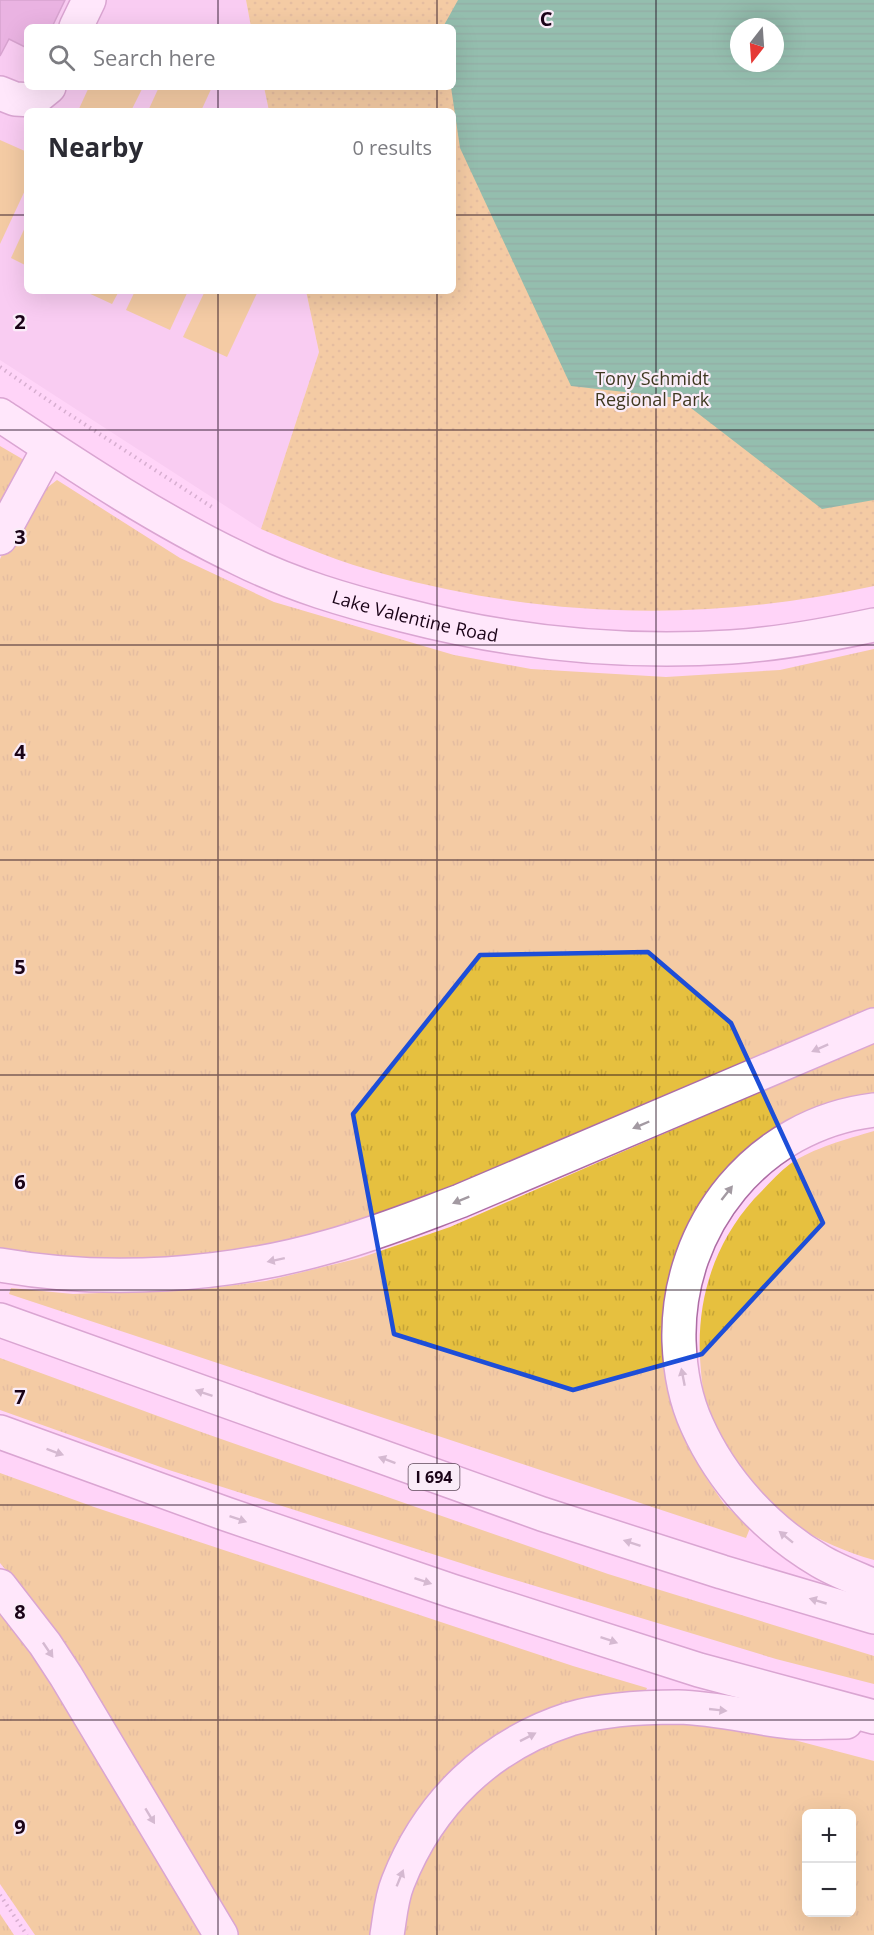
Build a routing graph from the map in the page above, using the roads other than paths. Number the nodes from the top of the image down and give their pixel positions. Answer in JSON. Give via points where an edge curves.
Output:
{"nodes":[{"id":1,"x":89,"y":0,"type":"edge"},
{"id":2,"x":77,"y":24,"type":"edge"},
{"id":3,"x":45,"y":90,"type":"edge"},
{"id":4,"x":0,"y":93,"type":"edge"},
{"id":5,"x":0,"y":415,"type":"edge"},
{"id":6,"x":49,"y":448,"type":"junction"},
{"id":7,"x":0,"y":538,"type":"edge"},
{"id":8,"x":874,"y":625,"type":"edge"},
{"id":9,"x":874,"y":1025,"type":"edge"},
{"id":10,"x":874,"y":1110,"type":"edge"},
{"id":11,"x":0,"y":1265,"type":"edge"},
{"id":12,"x":0,"y":1320,"type":"edge"},
{"id":13,"x":0,"y":1432,"type":"edge"},
{"id":14,"x":0,"y":1586,"type":"edge"},
{"id":15,"x":874,"y":1586,"type":"edge"},
{"id":16,"x":874,"y":1617,"type":"edge"},
{"id":17,"x":874,"y":1717,"type":"edge"},
{"id":18,"x":874,"y":1723,"type":"edge"},
{"id":19,"x":221,"y":1935,"type":"edge"},
{"id":20,"x":387,"y":1935,"type":"edge"}],
"edges":[{"from":1,"to":2,"type":"main road"},
{"from":3,"to":4,"type":"main road","via":[[33,100]]},
{"from":5,"to":6,"type":"main road","name":"Lake Valentine Road"},
{"from":6,"to":7,"type":"main road"},
{"from":6,"to":8,"type":"main road","name":"Lake Valentine Road","via":[[194,536],[242,560],[352,603],[456,629],[555,644],[674,649],[733,647]]},
{"from":9,"to":11,"type":"main road","one_way":true,"via":[[460,1201],[329,1247],[255,1264],[193,1272],[116,1275]]},
{"from":15,"to":10,"type":"main road","one_way":true,"via":[[821,1561],[794,1543],[749,1503],[728,1477],[696,1424],[686,1394],[679,1329],[689,1265],[700,1236],[730,1188],[772,1150],[796,1136],[825,1121]]},
{"from":16,"to":12,"type":"main road","number":"I 694","one_way":true,"via":[[480,1493]]},
{"from":13,"to":17,"type":"main road","one_way":true,"via":[[431,1584],[699,1670]]},
{"from":14,"to":19,"type":"main road","one_way":true,"via":[[66,1676]]},
{"from":20,"to":18,"type":"main road","one_way":true,"via":[[397,1883],[442,1803],[485,1764],[535,1734],[571,1719],[640,1708],[719,1710],[792,1722]]}]}
